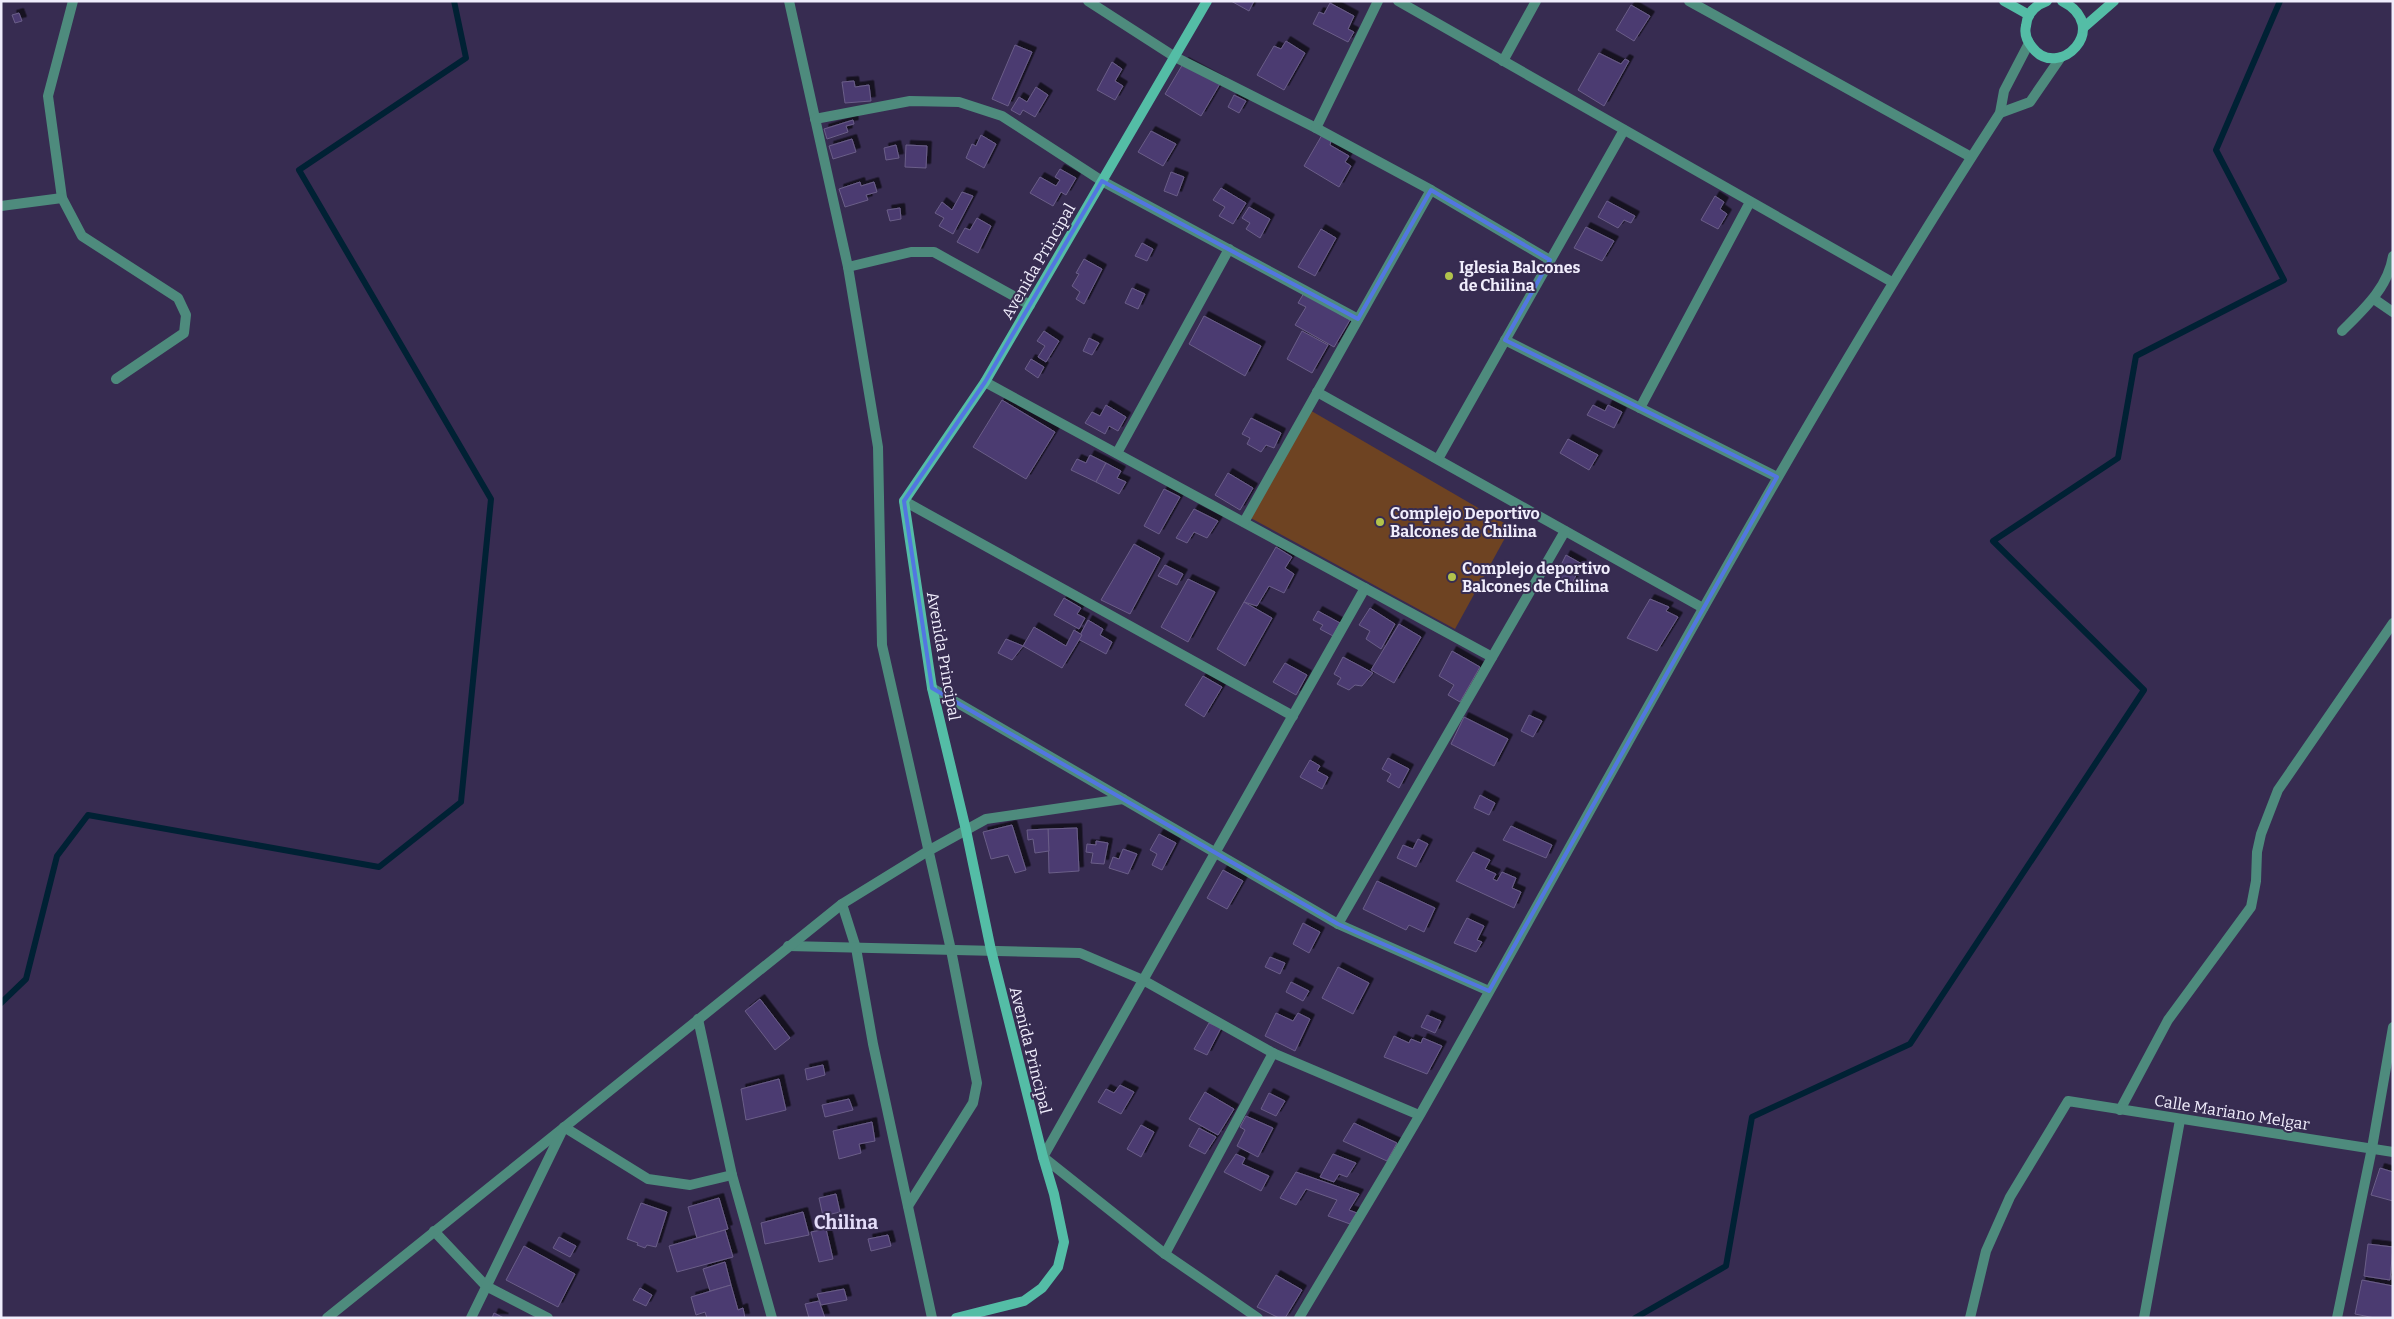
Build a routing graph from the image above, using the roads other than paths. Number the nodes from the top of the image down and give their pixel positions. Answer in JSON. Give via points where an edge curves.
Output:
{"nodes":[{"id":1,"x":73,"y":1,"type":"edge"},
{"id":2,"x":790,"y":1,"type":"edge"},
{"id":3,"x":1088,"y":1,"type":"edge"},
{"id":4,"x":1206,"y":1,"type":"edge"},
{"id":5,"x":1378,"y":1,"type":"edge"},
{"id":6,"x":1398,"y":1,"type":"edge"},
{"id":7,"x":1536,"y":1,"type":"edge"},
{"id":8,"x":1689,"y":1,"type":"edge"},
{"id":9,"x":2004,"y":1,"type":"edge"},
{"id":10,"x":2047,"y":1,"type":"edge"},
{"id":11,"x":2062,"y":1,"type":"edge"},
{"id":12,"x":2114,"y":1,"type":"edge"},
{"id":13,"x":2029,"y":15,"type":"junction"},
{"id":14,"x":2083,"y":28,"type":"junction"},
{"id":15,"x":2029,"y":43,"type":"junction"},
{"id":16,"x":1175,"y":57,"type":"junction"},
{"id":17,"x":2061,"y":57,"type":"junction"},
{"id":18,"x":1503,"y":61,"type":"junction"},
{"id":19,"x":2000,"y":112,"type":"junction"},
{"id":20,"x":815,"y":119,"type":"junction"},
{"id":21,"x":1316,"y":128,"type":"junction"},
{"id":22,"x":1624,"y":130,"type":"junction"},
{"id":23,"x":1971,"y":157,"type":"junction"},
{"id":24,"x":1102,"y":181,"type":"junction"},
{"id":25,"x":1430,"y":190,"type":"junction"},
{"id":26,"x":62,"y":198,"type":"junction"},
{"id":27,"x":1750,"y":202,"type":"junction"},
{"id":28,"x":1,"y":206,"type":"edge"},
{"id":29,"x":1229,"y":250,"type":"junction"},
{"id":30,"x":2393,"y":256,"type":"edge"},
{"id":31,"x":1550,"y":260,"type":"junction"},
{"id":32,"x":848,"y":267,"type":"junction"},
{"id":33,"x":1892,"y":282,"type":"junction"},
{"id":34,"x":2374,"y":299,"type":"junction"},
{"id":35,"x":1030,"y":305,"type":"junction"},
{"id":36,"x":2393,"y":312,"type":"edge"},
{"id":37,"x":1358,"y":319,"type":"junction"},
{"id":38,"x":2342,"y":331,"type":"dead end"},
{"id":39,"x":1505,"y":340,"type":"junction"},
{"id":40,"x":116,"y":379,"type":"dead end"},
{"id":41,"x":985,"y":382,"type":"junction"},
{"id":42,"x":1317,"y":392,"type":"junction"},
{"id":43,"x":1640,"y":408,"type":"junction"},
{"id":44,"x":1117,"y":453,"type":"junction"},
{"id":45,"x":1438,"y":459,"type":"junction"},
{"id":46,"x":1777,"y":476,"type":"junction"},
{"id":47,"x":904,"y":501,"type":"junction"},
{"id":48,"x":1244,"y":522,"type":"junction"},
{"id":49,"x":1565,"y":531,"type":"junction"},
{"id":50,"x":1365,"y":588,"type":"junction"},
{"id":51,"x":1703,"y":608,"type":"junction"},
{"id":52,"x":2393,"y":623,"type":"edge"},
{"id":53,"x":1492,"y":657,"type":"junction"},
{"id":54,"x":932,"y":688,"type":"junction"},
{"id":55,"x":1292,"y":716,"type":"junction"},
{"id":56,"x":1123,"y":799,"type":"junction"},
{"id":57,"x":966,"y":830,"type":"junction"},
{"id":58,"x":928,"y":851,"type":"junction"},
{"id":59,"x":1215,"y":852,"type":"junction"},
{"id":60,"x":842,"y":904,"type":"junction"},
{"id":61,"x":1338,"y":924,"type":"junction"},
{"id":62,"x":788,"y":946,"type":"junction"},
{"id":63,"x":856,"y":948,"type":"junction"},
{"id":64,"x":951,"y":950,"type":"junction"},
{"id":65,"x":991,"y":950,"type":"junction"},
{"id":66,"x":1143,"y":980,"type":"junction"},
{"id":67,"x":1489,"y":991,"type":"junction"},
{"id":68,"x":698,"y":1019,"type":"junction"},
{"id":69,"x":2393,"y":1027,"type":"edge"},
{"id":70,"x":1273,"y":1053,"type":"junction"},
{"id":71,"x":2120,"y":1110,"type":"junction"},
{"id":72,"x":1419,"y":1115,"type":"junction"},
{"id":73,"x":2180,"y":1120,"type":"junction"},
{"id":74,"x":564,"y":1127,"type":"junction"},
{"id":75,"x":2372,"y":1148,"type":"junction"},
{"id":76,"x":2393,"y":1152,"type":"edge"},
{"id":77,"x":1043,"y":1157,"type":"junction"},
{"id":78,"x":732,"y":1175,"type":"junction"},
{"id":79,"x":908,"y":1206,"type":"junction"},
{"id":80,"x":434,"y":1231,"type":"junction"},
{"id":81,"x":1166,"y":1254,"type":"junction"},
{"id":82,"x":486,"y":1286,"type":"junction"},
{"id":83,"x":327,"y":1318,"type":"edge"},
{"id":84,"x":471,"y":1318,"type":"edge"},
{"id":85,"x":548,"y":1318,"type":"edge"},
{"id":86,"x":772,"y":1318,"type":"edge"},
{"id":87,"x":932,"y":1318,"type":"edge"},
{"id":88,"x":956,"y":1318,"type":"edge"},
{"id":89,"x":1258,"y":1318,"type":"edge"},
{"id":90,"x":1299,"y":1318,"type":"edge"},
{"id":91,"x":1970,"y":1318,"type":"edge"},
{"id":92,"x":2144,"y":1318,"type":"edge"},
{"id":93,"x":2337,"y":1318,"type":"edge"}],
"edges":[{"from":1,"to":26,"type":"street","via":[[48,96]]},
{"from":2,"to":20,"type":"street"},
{"from":3,"to":16,"type":"street"},
{"from":4,"to":16,"type":"street","name":"Avenida Principal"},
{"from":5,"to":21,"type":"street"},
{"from":6,"to":18,"type":"street"},
{"from":7,"to":18,"type":"street"},
{"from":8,"to":23,"type":"street"},
{"from":9,"to":13,"type":"street"},
{"from":10,"to":13,"type":"street","via":[[2039,4]]},
{"from":11,"to":14,"type":"street","via":[[2080,16]]},
{"from":12,"to":14,"type":"street"},
{"from":13,"to":15,"type":"street","via":[[2025,29]]},
{"from":14,"to":17,"type":"street","via":[[2077,47]]},
{"from":15,"to":17,"type":"street","via":[[2042,56]]},
{"from":15,"to":19,"type":"street","via":[[2004,91]]},
{"from":16,"to":21,"type":"street"},
{"from":16,"to":24,"type":"street","name":"Avenida Principal"},
{"from":17,"to":19,"type":"street","via":[[2030,102]]},
{"from":18,"to":22,"type":"street"},
{"from":19,"to":23,"type":"street"},
{"from":20,"to":24,"type":"street","via":[[910,101],[959,102],[1002,116]]},
{"from":20,"to":32,"type":"street"},
{"from":21,"to":25,"type":"street"},
{"from":22,"to":27,"type":"street"},
{"from":22,"to":31,"type":"street"},
{"from":23,"to":33,"type":"street"},
{"from":24,"to":29,"type":"street"},
{"from":24,"to":35,"type":"street","name":"Avenida Principal"},
{"from":25,"to":31,"type":"street"},
{"from":25,"to":37,"type":"street"},
{"from":26,"to":28,"type":"street"},
{"from":26,"to":40,"type":"street","via":[[82,236],[178,298],[186,314],[184,333]]},
{"from":27,"to":33,"type":"street"},
{"from":27,"to":43,"type":"street"},
{"from":29,"to":37,"type":"street"},
{"from":29,"to":44,"type":"street"},
{"from":30,"to":34,"type":"street","via":[[2392,265]]},
{"from":31,"to":39,"type":"street"},
{"from":32,"to":35,"type":"street","via":[[911,252],[934,252]]},
{"from":32,"to":58,"type":"street","via":[[878,446],[882,645]]},
{"from":33,"to":46,"type":"street"},
{"from":34,"to":36,"type":"street"},
{"from":34,"to":38,"type":"street"},
{"from":35,"to":41,"type":"street","name":"Avenida Principal"},
{"from":37,"to":42,"type":"street"},
{"from":39,"to":43,"type":"street"},
{"from":39,"to":45,"type":"street"},
{"from":41,"to":44,"type":"street"},
{"from":41,"to":47,"type":"street","name":"Avenida Principal"},
{"from":42,"to":45,"type":"street"},
{"from":42,"to":48,"type":"street"},
{"from":43,"to":46,"type":"street"},
{"from":44,"to":48,"type":"street"},
{"from":45,"to":49,"type":"street"},
{"from":46,"to":51,"type":"street"},
{"from":47,"to":54,"type":"street","name":"Avenida Principal"},
{"from":47,"to":55,"type":"street"},
{"from":48,"to":50,"type":"street"},
{"from":49,"to":51,"type":"street"},
{"from":49,"to":53,"type":"street"},
{"from":50,"to":53,"type":"street"},
{"from":50,"to":55,"type":"street"},
{"from":51,"to":67,"type":"street"},
{"from":52,"to":71,"type":"street","via":[[2278,790],[2261,834],[2251,907],[2168,1020]]},
{"from":53,"to":61,"type":"street"},
{"from":54,"to":56,"type":"street"},
{"from":54,"to":57,"type":"street","name":"Avenida Principal"},
{"from":55,"to":59,"type":"street"},
{"from":56,"to":57,"type":"street","via":[[986,819]]},
{"from":56,"to":59,"type":"street"},
{"from":57,"to":58,"type":"street"},
{"from":57,"to":65,"type":"street","name":"Avenida Principal"},
{"from":58,"to":60,"type":"street"},
{"from":58,"to":64,"type":"street"},
{"from":59,"to":61,"type":"street"},
{"from":59,"to":66,"type":"street"},
{"from":60,"to":62,"type":"street"},
{"from":60,"to":63,"type":"street"},
{"from":61,"to":67,"type":"street"},
{"from":62,"to":63,"type":"street"},
{"from":62,"to":68,"type":"street"},
{"from":63,"to":64,"type":"street"},
{"from":63,"to":79,"type":"street"},
{"from":64,"to":65,"type":"street"},
{"from":64,"to":79,"type":"street","via":[[977,1083],[973,1103]]},
{"from":65,"to":66,"type":"street","via":[[1080,952]]},
{"from":65,"to":77,"type":"street","name":"Avenida Principal"},
{"from":66,"to":70,"type":"street"},
{"from":66,"to":77,"type":"street"},
{"from":67,"to":72,"type":"street"},
{"from":68,"to":74,"type":"street"},
{"from":68,"to":78,"type":"street"},
{"from":69,"to":75,"type":"street"},
{"from":70,"to":72,"type":"street"},
{"from":70,"to":81,"type":"street"},
{"from":71,"to":73,"type":"street","name":"Calle Mariano Melgar"},
{"from":71,"to":91,"type":"street","name":"Calle Mariano Melgar","via":[[2068,1101],[2006,1206],[1986,1250]]},
{"from":72,"to":90,"type":"street"},
{"from":73,"to":75,"type":"street","name":"Calle Mariano Melgar"},
{"from":73,"to":92,"type":"street"},
{"from":74,"to":78,"type":"street","via":[[648,1179],[690,1185]]},
{"from":74,"to":80,"type":"street"},
{"from":74,"to":82,"type":"street"},
{"from":75,"to":76,"type":"street","name":"Calle Mariano Melgar"},
{"from":75,"to":93,"type":"street"},
{"from":77,"to":81,"type":"street"},
{"from":77,"to":88,"type":"street","name":"Avenida Principal","via":[[1064,1242],[1058,1267],[1042,1288],[1024,1301]]},
{"from":78,"to":86,"type":"street"},
{"from":79,"to":87,"type":"street"},
{"from":80,"to":82,"type":"street"},
{"from":80,"to":83,"type":"street"},
{"from":81,"to":89,"type":"street"},
{"from":82,"to":84,"type":"street"},
{"from":82,"to":85,"type":"street"}]}
